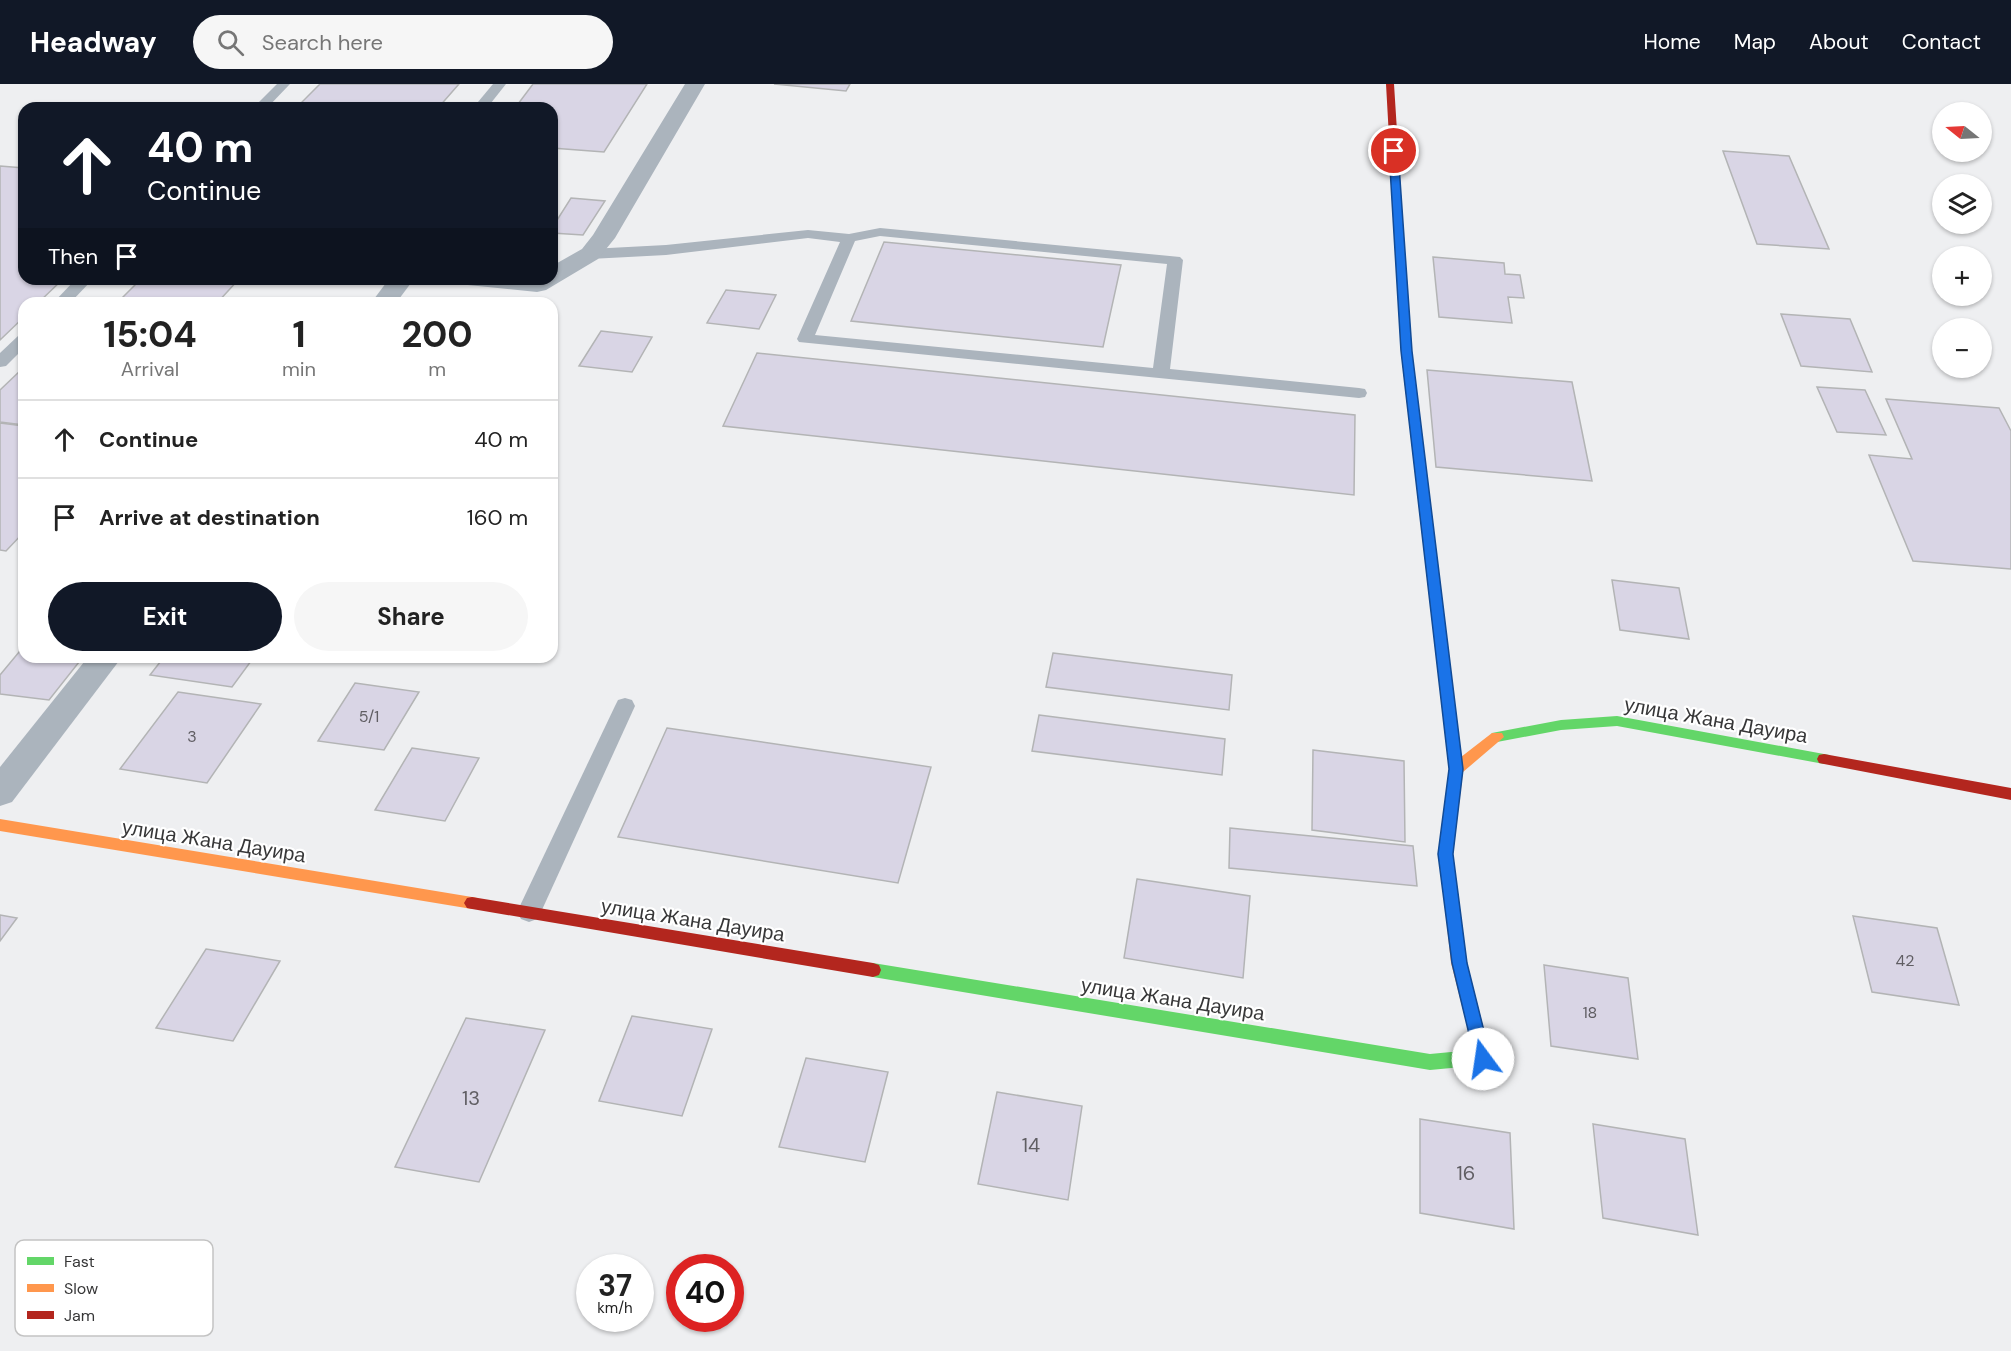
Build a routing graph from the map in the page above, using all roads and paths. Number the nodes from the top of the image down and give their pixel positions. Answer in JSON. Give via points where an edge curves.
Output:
{"nodes":[{"id":1,"x":284,"y":84,"type":"edge"},
{"id":2,"x":500,"y":84,"type":"edge"},
{"id":3,"x":695,"y":84,"type":"edge"},
{"id":4,"x":1390,"y":84,"type":"edge"},
{"id":5,"x":266,"y":102,"type":"edge"},
{"id":6,"x":485,"y":102,"type":"edge"},
{"id":7,"x":849,"y":238,"type":"junction"},
{"id":8,"x":590,"y":254,"type":"junction"},
{"id":9,"x":558,"y":273,"type":"edge"},
{"id":10,"x":79,"y":285,"type":"edge"},
{"id":11,"x":397,"y":285,"type":"edge"},
{"id":12,"x":67,"y":297,"type":"edge"},
{"id":13,"x":388,"y":297,"type":"edge"},
{"id":14,"x":18,"y":345,"type":"edge"},
{"id":15,"x":0,"y":362,"type":"edge"},
{"id":16,"x":1161,"y":374,"type":"junction"},
{"id":17,"x":1359,"y":393,"type":"dead end"},
{"id":18,"x":101,"y":663,"type":"edge"},
{"id":19,"x":626,"y":706,"type":"dead end"},
{"id":20,"x":1456,"y":769,"type":"junction"},
{"id":21,"x":0,"y":792,"type":"edge"},
{"id":22,"x":2011,"y":794,"type":"edge"},
{"id":23,"x":0,"y":825,"type":"edge"},
{"id":24,"x":529,"y":912,"type":"junction"}],
"edges":[{"from":1,"to":5,"type":"lane"},
{"from":2,"to":6,"type":"lane"},
{"from":3,"to":8,"type":"street"},
{"from":4,"to":20,"type":"street","via":[[1406,351]]},
{"from":7,"to":8,"type":"lane","via":[[808,234]]},
{"from":7,"to":16,"type":"lane","via":[[880,232],[1175,260]]},
{"from":7,"to":16,"type":"lane","via":[[805,339]]},
{"from":8,"to":9,"type":"street"},
{"from":10,"to":12,"type":"lane"},
{"from":11,"to":13,"type":"street"},
{"from":14,"to":15,"type":"lane"},
{"from":16,"to":17,"type":"lane"},
{"from":18,"to":21,"type":"street"},
{"from":19,"to":24,"type":"lane"},
{"from":20,"to":22,"type":"street","name":"улица Жана Дауира","via":[[1497,737],[1560,725],[1617,721]]},
{"from":20,"to":24,"type":"street","name":"улица Жана Дауира","via":[[1446,854],[1460,963],[1483,1059],[1430,1062]]},
{"from":23,"to":24,"type":"street","name":"улица Жана Дауира"}]}
